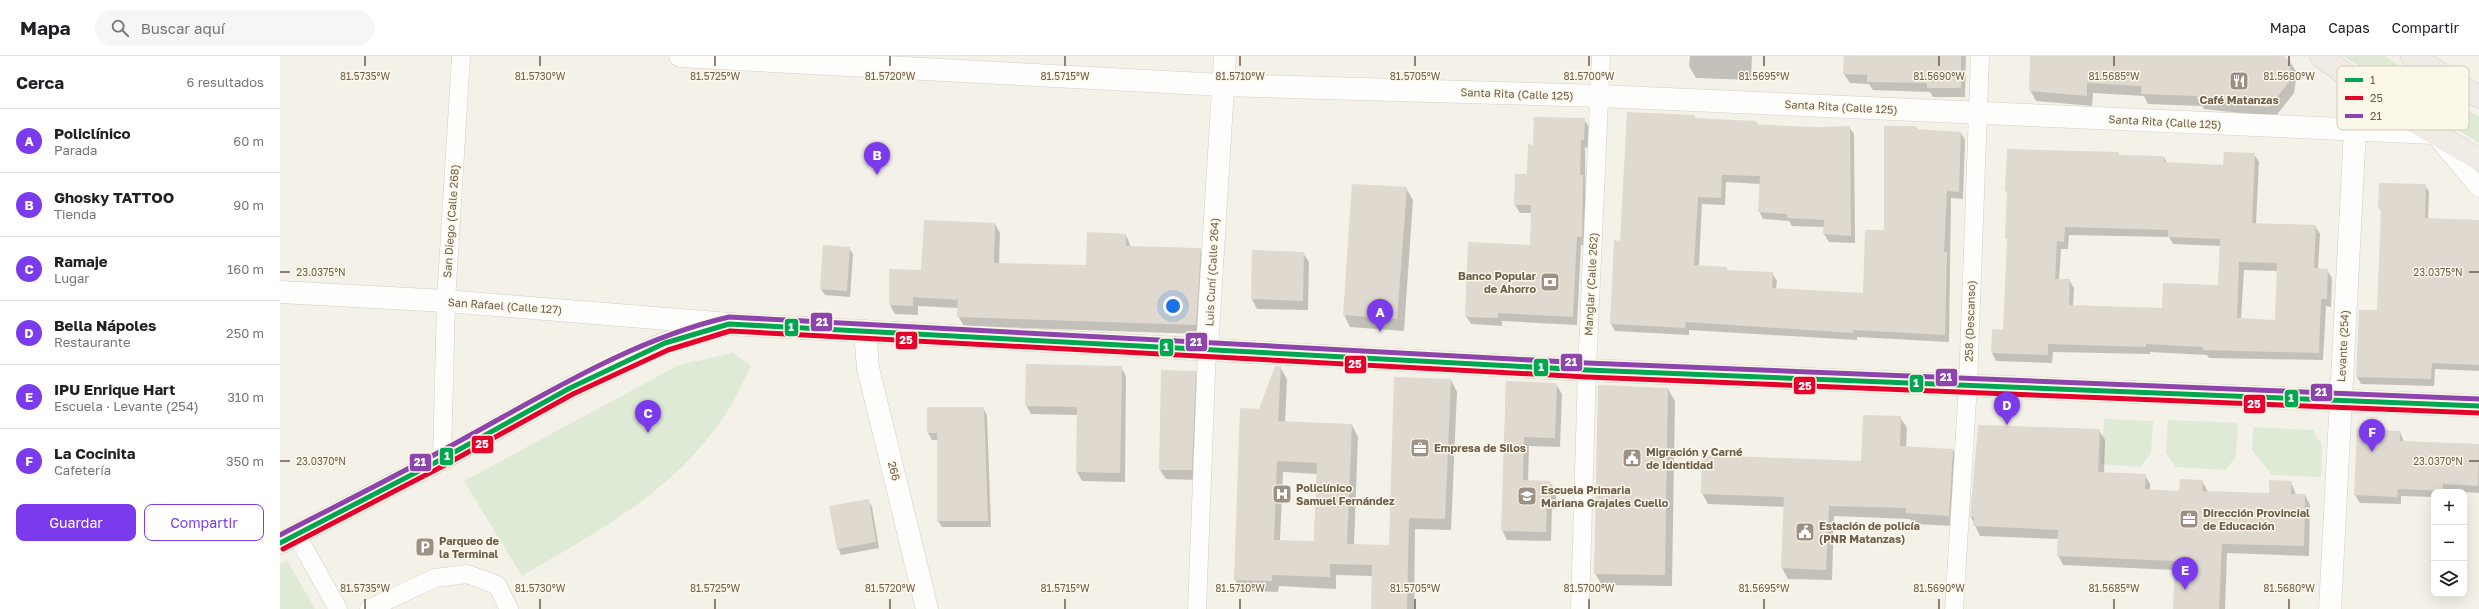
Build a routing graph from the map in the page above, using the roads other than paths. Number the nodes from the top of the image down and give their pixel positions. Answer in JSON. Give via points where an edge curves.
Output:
{"nodes":[{"id":1,"x":461,"y":56,"type":"edge"},
{"id":2,"x":680,"y":56,"type":"edge"},
{"id":3,"x":1225,"y":56,"type":"edge"},
{"id":4,"x":1601,"y":56,"type":"edge"},
{"id":5,"x":1980,"y":56,"type":"edge"},
{"id":6,"x":2321,"y":56,"type":"edge"},
{"id":7,"x":2412,"y":56,"type":"edge"},
{"id":8,"x":858,"y":61,"type":"edge"},
{"id":9,"x":2428,"y":66,"type":"edge"},
{"id":10,"x":2337,"y":68,"type":"edge"},
{"id":11,"x":1223,"y":85,"type":"junction"},
{"id":12,"x":2469,"y":91,"type":"edge"},
{"id":13,"x":1600,"y":96,"type":"junction"},
{"id":14,"x":2479,"y":97,"type":"edge"},
{"id":15,"x":1978,"y":113,"type":"junction"},
{"id":16,"x":2337,"y":129,"type":"edge"},
{"id":17,"x":2355,"y":130,"type":"joint"},
{"id":18,"x":2428,"y":130,"type":"edge"},
{"id":19,"x":2433,"y":133,"type":"junction"},
{"id":20,"x":2479,"y":159,"type":"edge"},
{"id":21,"x":2479,"y":188,"type":"edge"},
{"id":22,"x":280,"y":292,"type":"edge"},
{"id":23,"x":446,"y":301,"type":"junction"},
{"id":24,"x":729,"y":324,"type":"junction"},
{"id":25,"x":865,"y":331,"type":"junction"},
{"id":26,"x":1207,"y":348,"type":"junction"},
{"id":27,"x":1587,"y":370,"type":"junction"},
{"id":28,"x":1968,"y":386,"type":"junction"},
{"id":29,"x":2341,"y":400,"type":"junction"},
{"id":30,"x":2479,"y":406,"type":"edge"},
{"id":31,"x":442,"y":459,"type":"junction"},
{"id":32,"x":288,"y":538,"type":"edge"},
{"id":33,"x":338,"y":609,"type":"edge"},
{"id":34,"x":369,"y":609,"type":"edge"},
{"id":35,"x":509,"y":609,"type":"edge"},
{"id":36,"x":927,"y":609,"type":"edge"},
{"id":37,"x":1197,"y":609,"type":"edge"},
{"id":38,"x":1580,"y":609,"type":"edge"},
{"id":39,"x":1954,"y":609,"type":"edge"},
{"id":40,"x":2330,"y":609,"type":"edge"}],
"edges":[{"from":1,"to":23,"type":"street","name":"San Diego (Calle 268)"},
{"from":2,"to":8,"type":"street","name":"Santa Rita (Calle 125)"},
{"from":3,"to":11,"type":"street","name":"Luis Cuní (Calle 264)"},
{"from":4,"to":13,"type":"street","name":"Manglar (Calle 262)"},
{"from":5,"to":15,"type":"street","name":"258 (Descanso)"},
{"from":6,"to":10,"type":"highway"},
{"from":7,"to":9,"type":"highway"},
{"from":8,"to":11,"type":"street","name":"Santa Rita (Calle 125)"},
{"from":11,"to":13,"type":"street","name":"Santa Rita (Calle 125)"},
{"from":11,"to":26,"type":"street","name":"Luis Cuní (Calle 264)"},
{"from":12,"to":14,"type":"highway"},
{"from":13,"to":15,"type":"street","name":"Santa Rita (Calle 125)"},
{"from":13,"to":27,"type":"street","name":"Manglar (Calle 262)"},
{"from":15,"to":16,"type":"street","name":"Santa Rita (Calle 125)"},
{"from":15,"to":28,"type":"street","name":"258 (Descanso)"},
{"from":17,"to":19,"type":"street","name":"Santa Rita (Calle 125)"},
{"from":17,"to":29,"type":"street","name":"Levante (254)"},
{"from":18,"to":19,"type":"highway"},
{"from":19,"to":20,"type":"highway"},
{"from":19,"to":21,"type":"street"},
{"from":22,"to":23,"type":"street","name":"San Rafael (Calle 127)"},
{"from":23,"to":24,"type":"street","name":"San Rafael (Calle 127)"},
{"from":23,"to":31,"type":"street","name":"San Diego (Calle 268)"},
{"from":24,"to":25,"type":"main road"},
{"from":24,"to":31,"type":"main road","via":[[665,343],[639,354],[570,388]]},
{"from":25,"to":26,"type":"main road"},
{"from":25,"to":36,"type":"street","name":"266","via":[[868,368]]},
{"from":26,"to":27,"type":"main road"},
{"from":26,"to":37,"type":"street","name":"Luis Cuní (Calle 264)"},
{"from":27,"to":28,"type":"main road"},
{"from":27,"to":38,"type":"street","name":"Manglar (Calle 262)"},
{"from":28,"to":29,"type":"main road"},
{"from":28,"to":39,"type":"street","name":"258 (Descanso)"},
{"from":29,"to":30,"type":"main road"},
{"from":29,"to":40,"type":"street","name":"Levante (254)"},
{"from":31,"to":32,"type":"main road"},
{"from":32,"to":33,"type":"street"},
{"from":34,"to":35,"type":"street","via":[[435,578],[467,574],[497,585]]}]}
